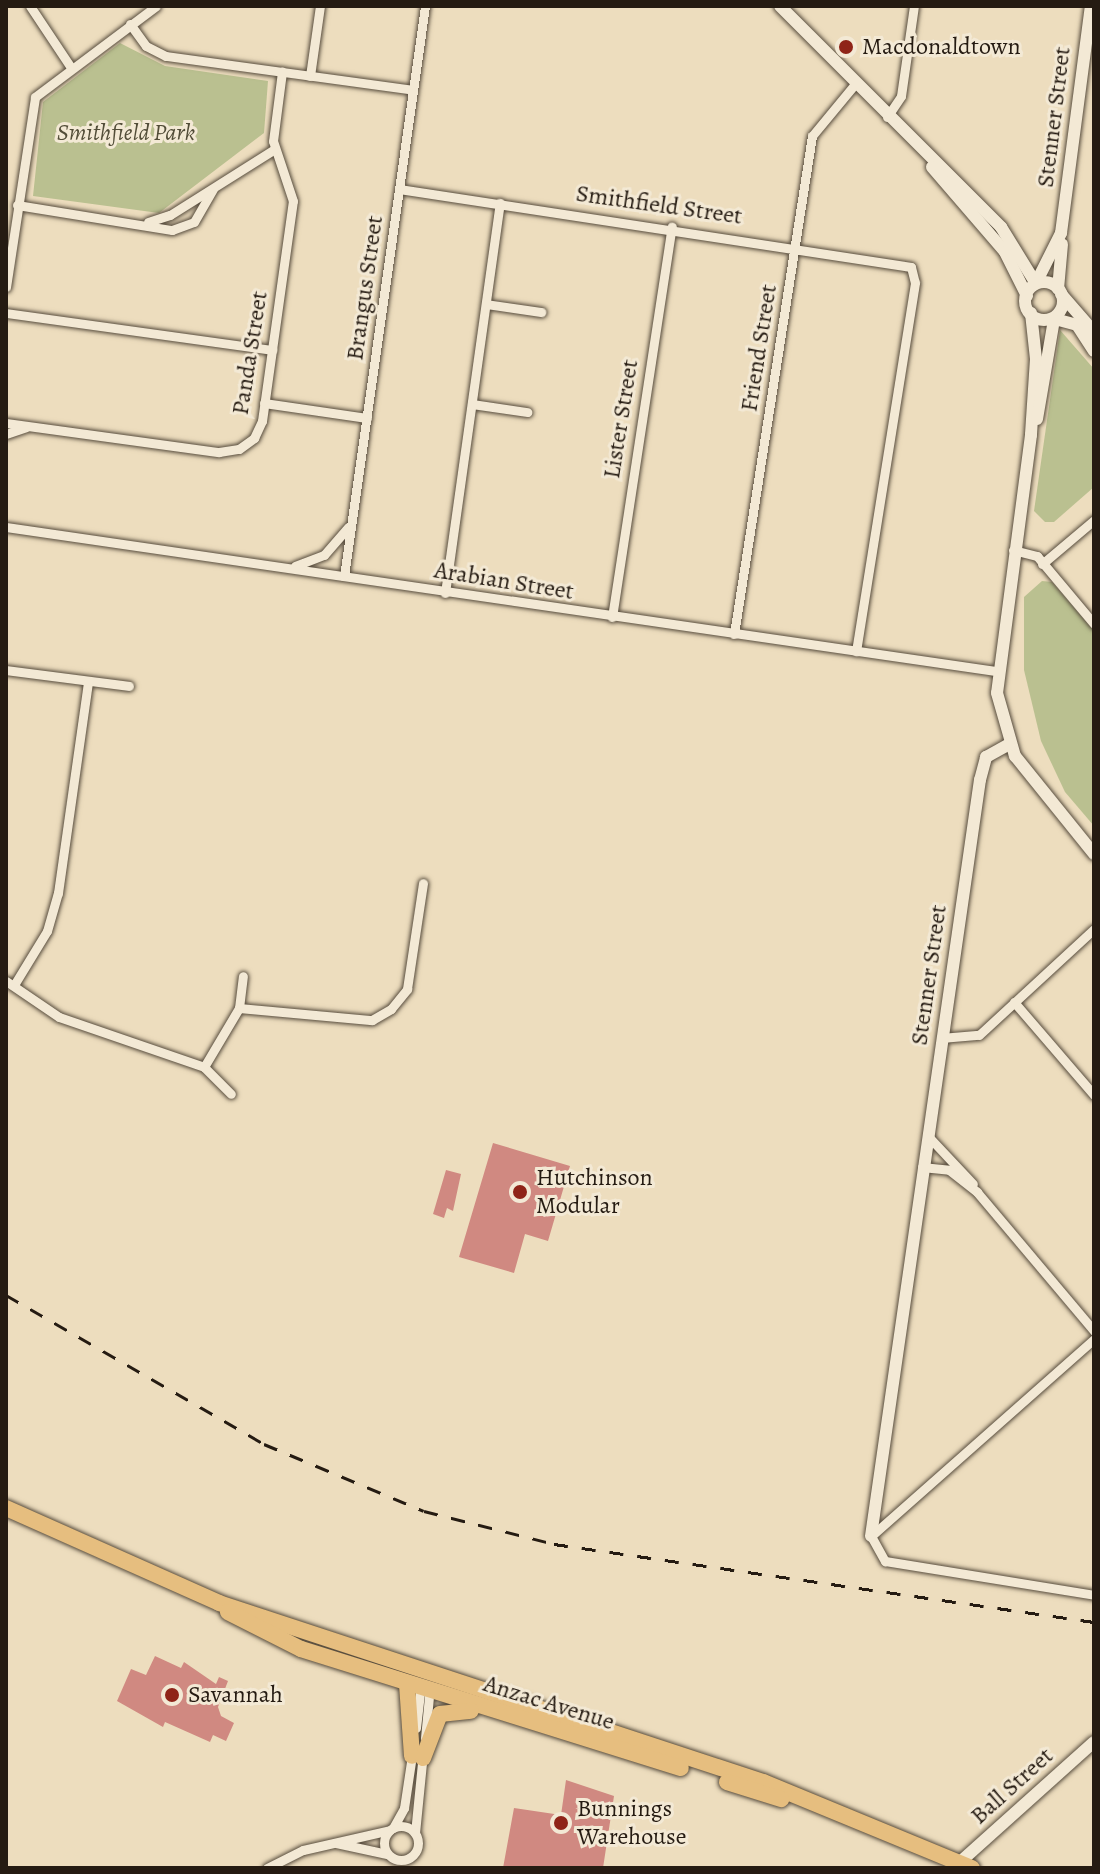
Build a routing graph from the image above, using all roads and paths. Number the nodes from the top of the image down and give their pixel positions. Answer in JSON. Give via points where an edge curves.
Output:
{"nodes":[{"id":1,"x":30,"y":6,"type":"edge"},
{"id":2,"x":156,"y":6,"type":"edge"},
{"id":3,"x":320,"y":6,"type":"edge"},
{"id":4,"x":425,"y":6,"type":"edge"},
{"id":5,"x":780,"y":6,"type":"edge"},
{"id":6,"x":914,"y":6,"type":"edge"},
{"id":7,"x":1091,"y":6,"type":"edge"},
{"id":8,"x":130,"y":24,"type":"junction"},
{"id":9,"x":70,"y":66,"type":"junction"},
{"id":10,"x":282,"y":72,"type":"junction"},
{"id":11,"x":310,"y":76,"type":"junction"},
{"id":12,"x":855,"y":84,"type":"junction"},
{"id":13,"x":413,"y":90,"type":"junction"},
{"id":14,"x":887,"y":117,"type":"junction"},
{"id":15,"x":916,"y":146,"type":"junction"},
{"id":16,"x":275,"y":149,"type":"junction"},
{"id":17,"x":213,"y":189,"type":"junction"},
{"id":18,"x":399,"y":189,"type":"junction"},
{"id":19,"x":500,"y":203,"type":"junction"},
{"id":20,"x":17,"y":205,"type":"junction"},
{"id":21,"x":141,"y":222,"type":"junction"},
{"id":22,"x":672,"y":227,"type":"junction"},
{"id":23,"x":1061,"y":233,"type":"junction"},
{"id":24,"x":795,"y":245,"type":"junction"},
{"id":25,"x":1018,"y":253,"type":"junction"},
{"id":26,"x":1051,"y":256,"type":"junction"},
{"id":27,"x":1036,"y":281,"type":"junction"},
{"id":28,"x":6,"y":287,"type":"edge"},
{"id":29,"x":1059,"y":292,"type":"junction"},
{"id":30,"x":1027,"y":296,"type":"junction"},
{"id":31,"x":486,"y":304,"type":"junction"},
{"id":32,"x":541,"y":312,"type":"dead end"},
{"id":33,"x":6,"y":313,"type":"edge"},
{"id":34,"x":1031,"y":313,"type":"junction"},
{"id":35,"x":1055,"y":319,"type":"junction"},
{"id":36,"x":1094,"y":332,"type":"edge"},
{"id":37,"x":272,"y":350,"type":"junction"},
{"id":38,"x":1094,"y":351,"type":"edge"},
{"id":39,"x":264,"y":403,"type":"junction"},
{"id":40,"x":472,"y":404,"type":"junction"},
{"id":41,"x":527,"y":412,"type":"dead end"},
{"id":42,"x":367,"y":418,"type":"junction"},
{"id":43,"x":6,"y":423,"type":"edge"},
{"id":44,"x":33,"y":426,"type":"junction"},
{"id":45,"x":6,"y":434,"type":"edge"},
{"id":46,"x":1031,"y":435,"type":"junction"},
{"id":47,"x":353,"y":513,"type":"junction"},
{"id":48,"x":1094,"y":520,"type":"edge"},
{"id":49,"x":6,"y":527,"type":"edge"},
{"id":50,"x":1013,"y":550,"type":"junction"},
{"id":51,"x":1042,"y":564,"type":"junction"},
{"id":52,"x":287,"y":566,"type":"junction"},
{"id":53,"x":344,"y":576,"type":"junction"},
{"id":54,"x":445,"y":593,"type":"junction"},
{"id":55,"x":612,"y":617,"type":"junction"},
{"id":56,"x":1094,"y":624,"type":"edge"},
{"id":57,"x":734,"y":634,"type":"junction"},
{"id":58,"x":856,"y":651,"type":"junction"},
{"id":59,"x":6,"y":670,"type":"edge"},
{"id":60,"x":996,"y":671,"type":"junction"},
{"id":61,"x":88,"y":682,"type":"junction"},
{"id":62,"x":129,"y":686,"type":"dead end"},
{"id":63,"x":1009,"y":744,"type":"junction"},
{"id":64,"x":1094,"y":854,"type":"edge"},
{"id":65,"x":423,"y":883,"type":"dead end"},
{"id":66,"x":1094,"y":929,"type":"edge"},
{"id":67,"x":243,"y":976,"type":"dead end"},
{"id":68,"x":10,"y":983,"type":"edge"},
{"id":69,"x":1014,"y":1002,"type":"junction"},
{"id":70,"x":239,"y":1008,"type":"junction"},
{"id":71,"x":941,"y":1038,"type":"junction"},
{"id":72,"x":204,"y":1067,"type":"junction"},
{"id":73,"x":231,"y":1094,"type":"dead end"},
{"id":74,"x":1094,"y":1095,"type":"edge"},
{"id":75,"x":927,"y":1135,"type":"junction"},
{"id":76,"x":922,"y":1167,"type":"junction"},
{"id":77,"x":977,"y":1192,"type":"junction"},
{"id":78,"x":1094,"y":1331,"type":"edge"},
{"id":79,"x":1094,"y":1339,"type":"edge"},
{"id":80,"x":6,"y":1508,"type":"edge"},
{"id":81,"x":871,"y":1536,"type":"junction"},
{"id":82,"x":1094,"y":1595,"type":"edge"},
{"id":83,"x":422,"y":1683,"type":"junction"},
{"id":84,"x":501,"y":1713,"type":"junction"},
{"id":85,"x":1094,"y":1742,"type":"edge"},
{"id":86,"x":417,"y":1757,"type":"junction"},
{"id":87,"x":874,"y":1826,"type":"junction"},
{"id":88,"x":392,"y":1829,"type":"junction"},
{"id":89,"x":415,"y":1833,"type":"junction"},
{"id":90,"x":336,"y":1843,"type":"junction"},
{"id":91,"x":388,"y":1854,"type":"junction"},
{"id":92,"x":411,"y":1857,"type":"junction"},
{"id":93,"x":965,"y":1865,"type":"edge"},
{"id":94,"x":267,"y":1868,"type":"edge"},
{"id":95,"x":392,"y":1868,"type":"edge"},
{"id":96,"x":408,"y":1868,"type":"edge"}],
"edges":[{"from":1,"to":9,"type":"street"},
{"from":2,"to":8,"type":"street"},
{"from":3,"to":11,"type":"street"},
{"from":4,"to":13,"type":"street","name":"Brangus Street"},
{"from":5,"to":12,"type":"main road"},
{"from":6,"to":14,"type":"street","via":[[901,96]]},
{"from":7,"to":23,"type":"main road","name":"Stenner Street"},
{"from":8,"to":9,"type":"street"},
{"from":8,"to":10,"type":"street","via":[[159,54]]},
{"from":9,"to":20,"type":"street","via":[[42,86],[32,103]]},
{"from":10,"to":11,"type":"street"},
{"from":10,"to":16,"type":"street","name":"Panda Street"},
{"from":11,"to":13,"type":"street"},
{"from":12,"to":14,"type":"main road"},
{"from":12,"to":24,"type":"street","name":"Friend Street","via":[[814,129]]},
{"from":13,"to":18,"type":"street","name":"Brangus Street"},
{"from":14,"to":15,"type":"main road"},
{"from":15,"to":25,"type":"main road","via":[[1001,227]]},
{"from":15,"to":30,"type":"main road","via":[[1005,252]]},
{"from":16,"to":17,"type":"street","via":[[254,156]]},
{"from":16,"to":37,"type":"street","name":"Panda Street","via":[[293,201]]},
{"from":17,"to":21,"type":"street","via":[[164,218]]},
{"from":17,"to":21,"type":"street","via":[[189,225],[172,230]]},
{"from":18,"to":19,"type":"street","name":"Smithfield Street"},
{"from":18,"to":42,"type":"street","name":"Brangus Street"},
{"from":19,"to":22,"type":"street","name":"Smithfield Street"},
{"from":19,"to":31,"type":"street"},
{"from":20,"to":21,"type":"street"},
{"from":20,"to":28,"type":"street"},
{"from":22,"to":24,"type":"street","name":"Smithfield Street"},
{"from":22,"to":55,"type":"street","name":"Lister Street"},
{"from":23,"to":26,"type":"main road","name":"Stenner Street"},
{"from":23,"to":29,"type":"main road","name":"Stenner Street"},
{"from":24,"to":57,"type":"street","name":"Friend Street"},
{"from":24,"to":58,"type":"street","name":"Smithfield Street","via":[[911,267],[915,283]]},
{"from":25,"to":26,"type":"main road","via":[[1031,260]]},
{"from":25,"to":27,"type":"main road"},
{"from":26,"to":27,"type":"main road","name":"Stenner Street"},
{"from":27,"to":29,"type":"main road"},
{"from":27,"to":30,"type":"main road"},
{"from":29,"to":35,"type":"main road"},
{"from":29,"to":36,"type":"main road"},
{"from":30,"to":34,"type":"main road"},
{"from":31,"to":32,"type":"street"},
{"from":31,"to":40,"type":"street"},
{"from":33,"to":37,"type":"street"},
{"from":34,"to":35,"type":"main road","via":[[1040,321]]},
{"from":34,"to":46,"type":"main road","via":[[1036,359]]},
{"from":35,"to":38,"type":"main road","via":[[1074,322]]},
{"from":35,"to":46,"type":"main road"},
{"from":37,"to":39,"type":"street","name":"Panda Street"},
{"from":39,"to":42,"type":"street"},
{"from":39,"to":44,"type":"street","name":"Panda Street","via":[[254,438],[226,452]]},
{"from":40,"to":41,"type":"street"},
{"from":40,"to":54,"type":"street"},
{"from":42,"to":47,"type":"street","name":"Brangus Street"},
{"from":43,"to":44,"type":"street","name":"Panda Street"},
{"from":44,"to":45,"type":"street"},
{"from":46,"to":50,"type":"main road"},
{"from":47,"to":52,"type":"street","via":[[331,549]]},
{"from":47,"to":53,"type":"street","name":"Brangus Street"},
{"from":48,"to":51,"type":"street"},
{"from":49,"to":52,"type":"street","name":"Arabian Street"},
{"from":50,"to":51,"type":"street"},
{"from":50,"to":60,"type":"main road"},
{"from":51,"to":56,"type":"street"},
{"from":52,"to":53,"type":"street","name":"Arabian Street"},
{"from":53,"to":54,"type":"street","name":"Arabian Street"},
{"from":54,"to":55,"type":"street","name":"Arabian Street"},
{"from":55,"to":57,"type":"street","name":"Arabian Street"},
{"from":57,"to":58,"type":"street","name":"Arabian Street"},
{"from":58,"to":60,"type":"street","name":"Arabian Street"},
{"from":59,"to":61,"type":"street"},
{"from":60,"to":63,"type":"main road"},
{"from":61,"to":62,"type":"street"},
{"from":61,"to":68,"type":"street","via":[[58,893],[47,931]]},
{"from":63,"to":64,"type":"main road"},
{"from":63,"to":71,"type":"main road","name":"Stenner Street","via":[[989,755],[981,771]]},
{"from":65,"to":70,"type":"street","via":[[407,989],[391,1009],[372,1020]]},
{"from":66,"to":69,"type":"street"},
{"from":67,"to":70,"type":"street"},
{"from":68,"to":72,"type":"street","via":[[59,1017]]},
{"from":69,"to":71,"type":"street","via":[[971,1039]]},
{"from":69,"to":74,"type":"street"},
{"from":70,"to":72,"type":"street"},
{"from":71,"to":75,"type":"main road","name":"Stenner Street"},
{"from":72,"to":73,"type":"street"},
{"from":75,"to":76,"type":"main road","name":"Stenner Street"},
{"from":75,"to":77,"type":"street","via":[[950,1154]]},
{"from":76,"to":77,"type":"street","via":[[949,1170]]},
{"from":76,"to":81,"type":"main road","name":"Stenner Street"},
{"from":77,"to":78,"type":"street"},
{"from":79,"to":81,"type":"street"},
{"from":80,"to":83,"type":"highway","name":"Anzac Avenue","via":[[219,1603],[271,1637]]},
{"from":81,"to":82,"type":"street","via":[[885,1561]]},
{"from":83,"to":84,"type":"highway","name":"Anzac Avenue"},
{"from":83,"to":86,"type":"highway"},
{"from":83,"to":86,"type":"street"},
{"from":83,"to":87,"type":"highway","name":"Anzac Avenue","via":[[763,1782]]},
{"from":84,"to":86,"type":"highway","via":[[445,1711]]},
{"from":84,"to":87,"type":"highway","name":"Anzac Avenue"},
{"from":85,"to":93,"type":"main road","name":"Ball Street"},
{"from":86,"to":88,"type":"street","via":[[404,1808]]},
{"from":86,"to":89,"type":"street"},
{"from":87,"to":93,"type":"highway","name":"Anzac Avenue"},
{"from":88,"to":89,"type":"street"},
{"from":88,"to":90,"type":"street"},
{"from":88,"to":91,"type":"street","via":[[384,1841]]},
{"from":89,"to":92,"type":"street","via":[[418,1846]]},
{"from":90,"to":91,"type":"street"},
{"from":90,"to":94,"type":"street","via":[[291,1854]]},
{"from":91,"to":92,"type":"street"},
{"from":91,"to":95,"type":"street"},
{"from":92,"to":96,"type":"street"}]}
